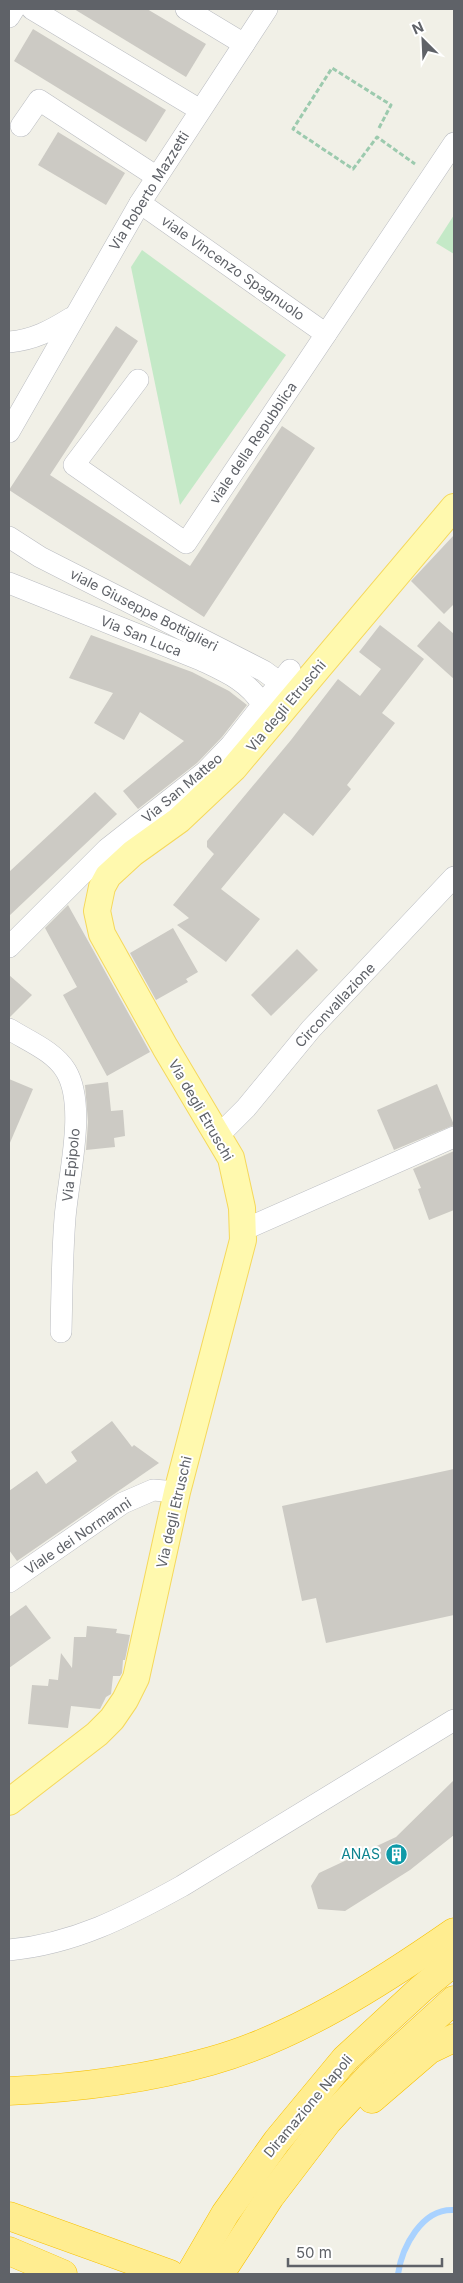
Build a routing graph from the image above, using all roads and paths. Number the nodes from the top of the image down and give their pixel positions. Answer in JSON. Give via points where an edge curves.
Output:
{"nodes":[{"id":1,"x":14,"y":9,"type":"edge"},
{"id":2,"x":32,"y":9,"type":"edge"},
{"id":3,"x":186,"y":9,"type":"edge"},
{"id":4,"x":267,"y":9,"type":"edge"},
{"id":5,"x":9,"y":17,"type":"edge"},
{"id":6,"x":244,"y":44,"type":"junction"},
{"id":7,"x":200,"y":110,"type":"junction"},
{"id":8,"x":21,"y":126,"type":"dead end"},
{"id":9,"x":379,"y":128,"type":"dead end"},
{"id":10,"x":454,"y":143,"type":"edge"},
{"id":11,"x":432,"y":176,"type":"junction"},
{"id":12,"x":157,"y":177,"type":"junction"},
{"id":13,"x":140,"y":203,"type":"junction"},
{"id":14,"x":74,"y":317,"type":"junction"},
{"id":15,"x":326,"y":334,"type":"junction"},
{"id":16,"x":9,"y":342,"type":"edge"},
{"id":17,"x":138,"y":380,"type":"dead end"},
{"id":18,"x":9,"y":432,"type":"edge"},
{"id":19,"x":454,"y":507,"type":"edge"},
{"id":20,"x":9,"y":537,"type":"edge"},
{"id":21,"x":9,"y":583,"type":"edge"},
{"id":22,"x":285,"y":676,"type":"joint"},
{"id":23,"x":262,"y":704,"type":"junction"},
{"id":24,"x":454,"y":877,"type":"edge"},
{"id":25,"x":92,"y":880,"type":"junction"},
{"id":26,"x":9,"y":947,"type":"edge"},
{"id":27,"x":9,"y":1029,"type":"edge"},
{"id":28,"x":218,"y":1136,"type":"junction"},
{"id":29,"x":454,"y":1137,"type":"edge"},
{"id":30,"x":454,"y":1150,"type":"edge"},
{"id":31,"x":243,"y":1235,"type":"junction"},
{"id":32,"x":61,"y":1332,"type":"dead end"},
{"id":33,"x":177,"y":1492,"type":"junction"},
{"id":34,"x":9,"y":1582,"type":"edge"},
{"id":35,"x":454,"y":1720,"type":"edge"},
{"id":36,"x":9,"y":1802,"type":"edge"},
{"id":37,"x":454,"y":1932,"type":"edge"},
{"id":38,"x":9,"y":1950,"type":"edge"},
{"id":39,"x":454,"y":1962,"type":"edge"},
{"id":40,"x":454,"y":2000,"type":"edge"},
{"id":41,"x":454,"y":2038,"type":"edge"},
{"id":42,"x":9,"y":2091,"type":"edge"},
{"id":43,"x":270,"y":2197,"type":"junction"},
{"id":44,"x":9,"y":2216,"type":"edge"},
{"id":45,"x":9,"y":2251,"type":"edge"},
{"id":46,"x":63,"y":2274,"type":"edge"},
{"id":47,"x":170,"y":2274,"type":"edge"},
{"id":48,"x":190,"y":2274,"type":"edge"},
{"id":49,"x":220,"y":2274,"type":"edge"}],
"edges":[{"from":1,"to":5,"type":"street"},
{"from":2,"to":7,"type":"street"},
{"from":3,"to":6,"type":"street"},
{"from":4,"to":6,"type":"street","name":"Via Roberto Mazzetti"},
{"from":6,"to":7,"type":"street","name":"Via Roberto Mazzetti"},
{"from":7,"to":12,"type":"street","name":"Via Roberto Mazzetti"},
{"from":8,"to":12,"type":"street","via":[[39,100]]},
{"from":9,"to":11,"type":"path","via":[[391,106],[332,68],[293,129],[353,169],[377,137]]},
{"from":10,"to":11,"type":"street","name":"viale della Repubblica"},
{"from":11,"to":15,"type":"street","name":"viale della Repubblica"},
{"from":12,"to":13,"type":"street","name":"Via Roberto Mazzetti"},
{"from":13,"to":14,"type":"street","name":"Via Roberto Mazzetti"},
{"from":13,"to":15,"type":"street","name":"viale Vincenzo Spagnuolo"},
{"from":14,"to":16,"type":"street","name":"Via Roberto Mazzetti","via":[[46,334]]},
{"from":14,"to":18,"type":"street"},
{"from":15,"to":17,"type":"street","name":"viale della Repubblica","via":[[186,543],[74,465]]},
{"from":19,"to":25,"type":"main road","name":"Via degli Etruschi","via":[[234,768],[179,820],[132,853],[108,876]]},
{"from":20,"to":22,"type":"street","name":"viale Giuseppe Bottiglieri","via":[[40,557],[264,671]]},
{"from":21,"to":23,"type":"street","name":"Via San Luca","via":[[202,660],[250,686]]},
{"from":22,"to":23,"type":"street","name":"Via San Matteo"},
{"from":23,"to":25,"type":"street","name":"Via San Matteo","via":[[231,745],[205,772],[106,849]]},
{"from":24,"to":28,"type":"street","name":"Circonvallazione","via":[[311,1029],[246,1108]]},
{"from":25,"to":26,"type":"street","name":"Via San Matteo"},
{"from":25,"to":28,"type":"main road","name":"Via degli Etruschi","via":[[102,934]]},
{"from":27,"to":32,"type":"street","name":"Via Epipolo","via":[[60,1063],[73,1086],[76,1121],[65,1218]]},
{"from":28,"to":31,"type":"main road","name":"Via degli Etruschi","via":[[231,1158],[238,1180]]},
{"from":29,"to":31,"type":"street"},
{"from":30,"to":31,"type":"street"},
{"from":31,"to":33,"type":"main road","name":"Via degli Etruschi"},
{"from":33,"to":34,"type":"street","name":"Viale dei Normanni","via":[[152,1490],[124,1503]]},
{"from":33,"to":36,"type":"main road","name":"Via degli Etruschi","via":[[136,1678],[125,1700],[97,1734]]},
{"from":35,"to":38,"type":"street","via":[[141,1909],[73,1938]]},
{"from":37,"to":42,"type":"highway","via":[[373,1985],[291,2031],[212,2061],[119,2082]]},
{"from":39,"to":48,"type":"highway","name":"Diramazione Napoli","via":[[345,2060],[277,2141],[225,2214]]},
{"from":40,"to":43,"type":"highway","name":"Diramazione Napoli","via":[[369,2076],[328,2121]]},
{"from":41,"to":43,"type":"highway","via":[[429,2050],[381,2090]]},
{"from":43,"to":49,"type":"highway","name":"Diramazione Napoli"},
{"from":44,"to":47,"type":"highway"},
{"from":45,"to":46,"type":"highway"}]}
